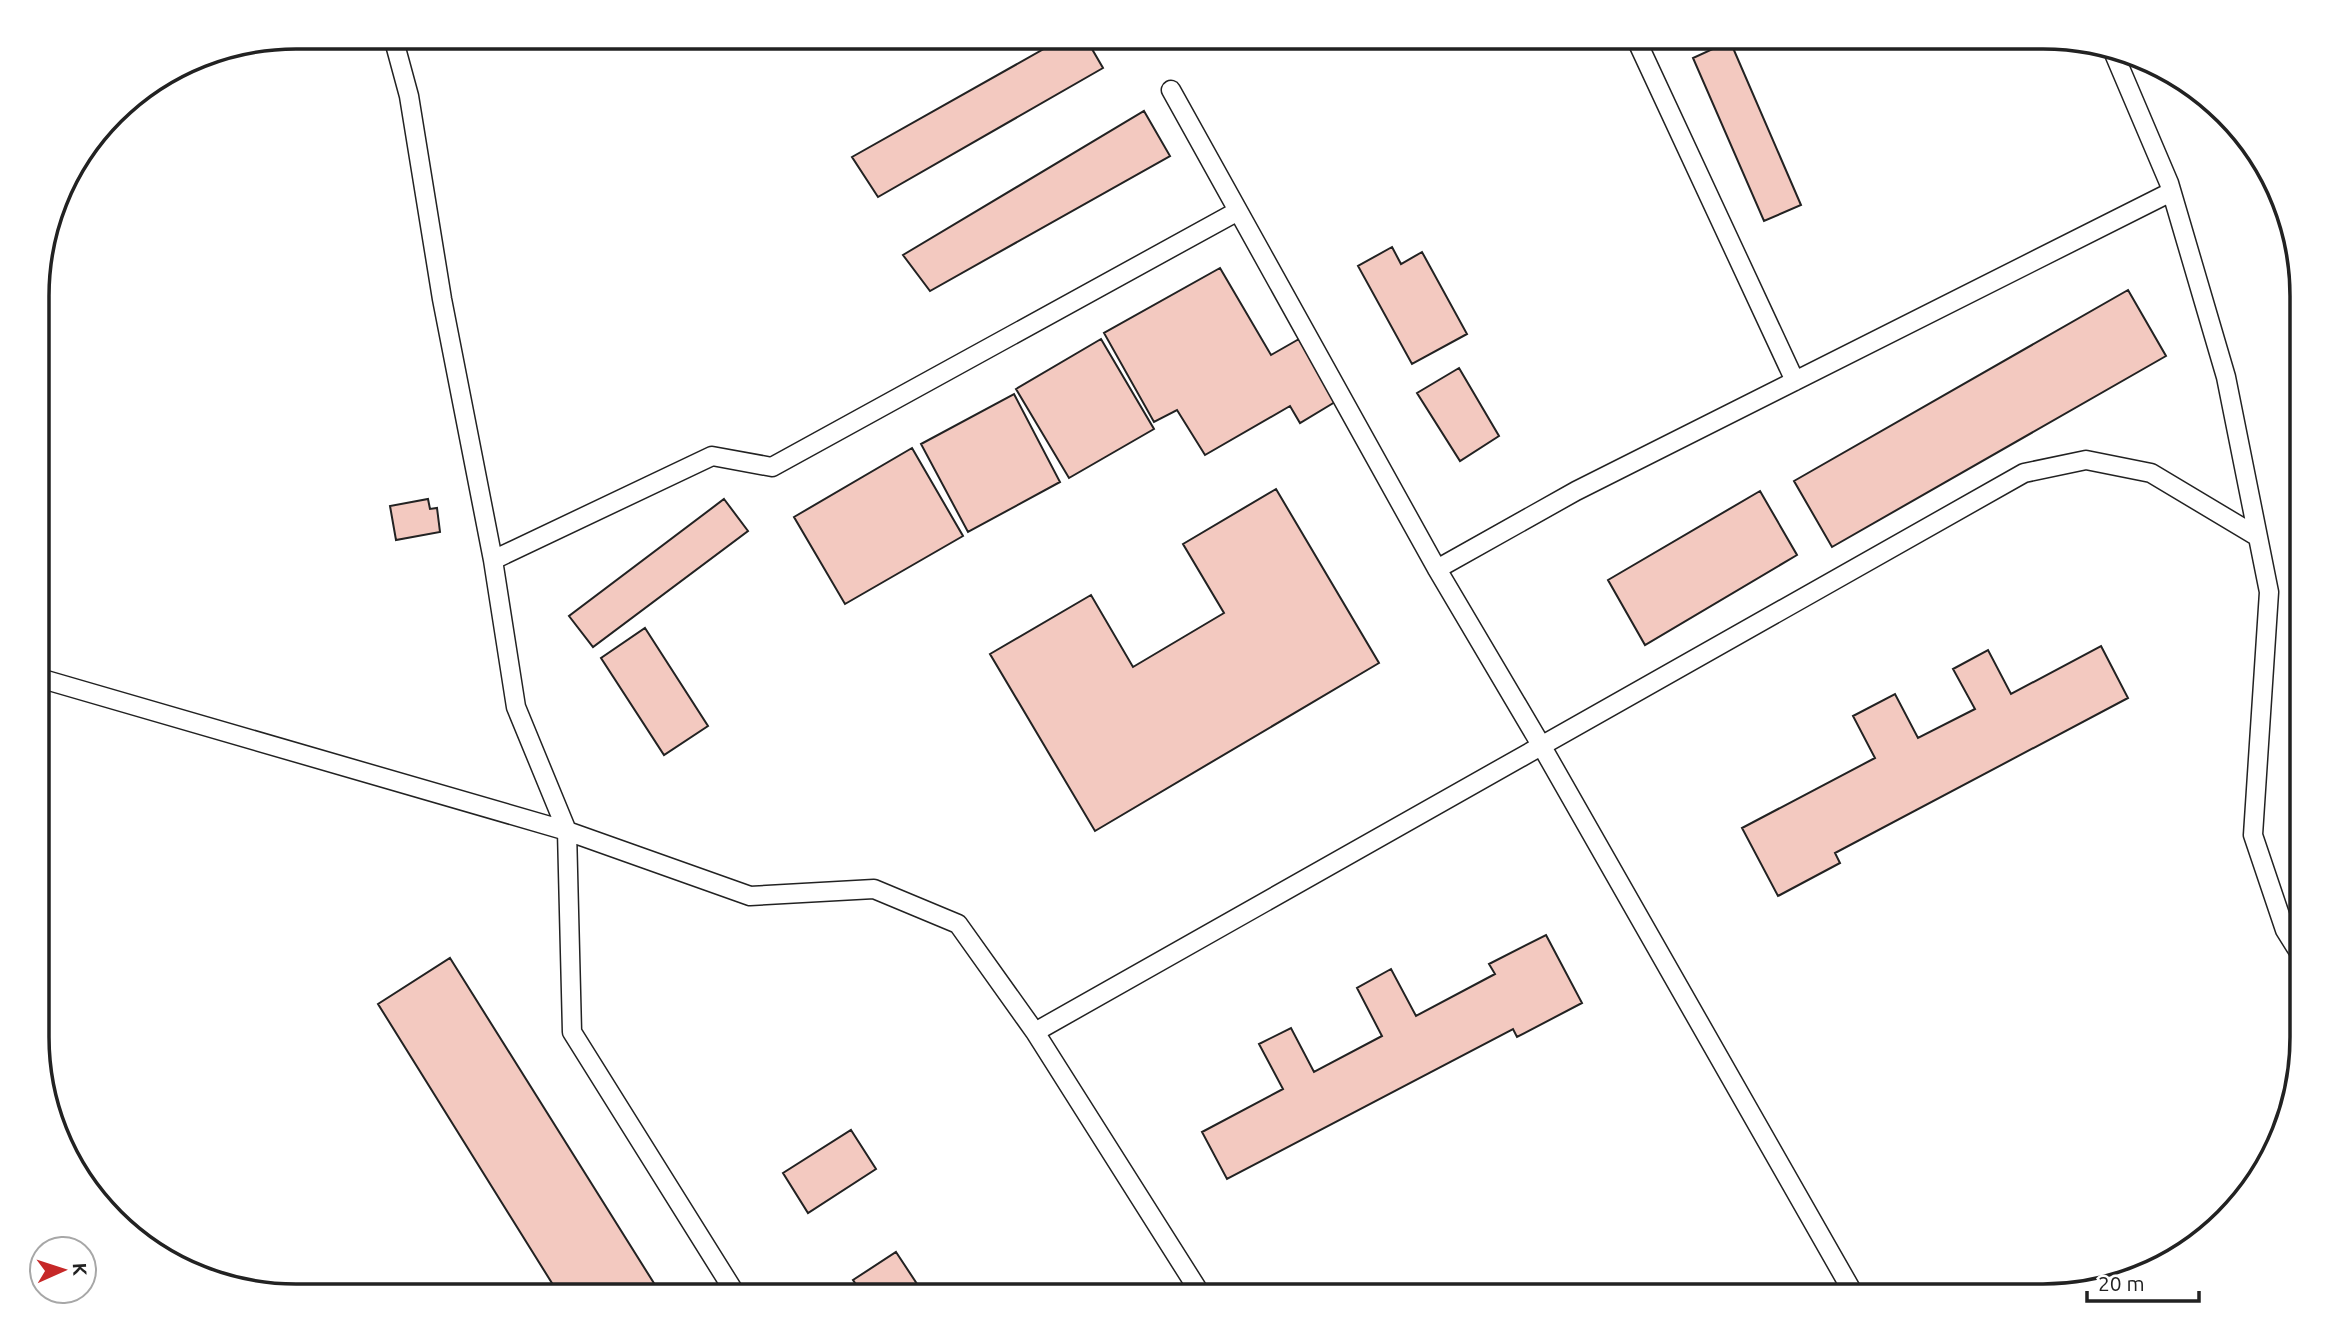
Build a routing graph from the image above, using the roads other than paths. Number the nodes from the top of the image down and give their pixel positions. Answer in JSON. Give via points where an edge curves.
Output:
{"nodes":[{"id":1,"x":1641,"y":49,"type":"edge"},
{"id":2,"x":397,"y":50,"type":"edge"},
{"id":3,"x":2117,"y":60,"type":"edge"},
{"id":4,"x":1171,"y":90,"type":"dead end"},
{"id":5,"x":2171,"y":192,"type":"junction"},
{"id":6,"x":1238,"y":211,"type":"junction"},
{"id":7,"x":1795,"y":381,"type":"junction"},
{"id":8,"x":2258,"y":537,"type":"junction"},
{"id":9,"x":493,"y":560,"type":"junction"},
{"id":10,"x":1437,"y":569,"type":"junction"},
{"id":11,"x":49,"y":681,"type":"edge"},
{"id":12,"x":1541,"y":746,"type":"junction"},
{"id":13,"x":566,"y":831,"type":"junction"},
{"id":14,"x":2290,"y":938,"type":"edge"},
{"id":15,"x":1035,"y":1032,"type":"junction"},
{"id":16,"x":1194,"y":1283,"type":"edge"},
{"id":17,"x":1848,"y":1283,"type":"edge"},
{"id":18,"x":729,"y":1284,"type":"edge"}],
"edges":[{"from":1,"to":7,"type":"lane"},
{"from":2,"to":9,"type":"lane","via":[[410,96],[442,299]]},
{"from":3,"to":5,"type":"lane"},
{"from":4,"to":6,"type":"lane"},
{"from":5,"to":7,"type":"lane"},
{"from":5,"to":8,"type":"lane","via":[[2226,377]]},
{"from":6,"to":9,"type":"lane","via":[[772,467],[712,456]]},
{"from":6,"to":10,"type":"lane"},
{"from":7,"to":10,"type":"lane","via":[[1576,491]]},
{"from":8,"to":12,"type":"lane","via":[[2151,473],[2086,460],[2024,473]]},
{"from":8,"to":14,"type":"lane","via":[[2269,592],[2253,835]]},
{"from":9,"to":13,"type":"lane","via":[[516,707]]},
{"from":10,"to":12,"type":"lane"},
{"from":11,"to":13,"type":"lane"},
{"from":12,"to":15,"type":"lane"},
{"from":12,"to":17,"type":"lane"},
{"from":13,"to":15,"type":"lane","via":[[750,896],[874,890],[958,924]]},
{"from":13,"to":18,"type":"lane","via":[[572,1032]]},
{"from":15,"to":16,"type":"lane"}]}
